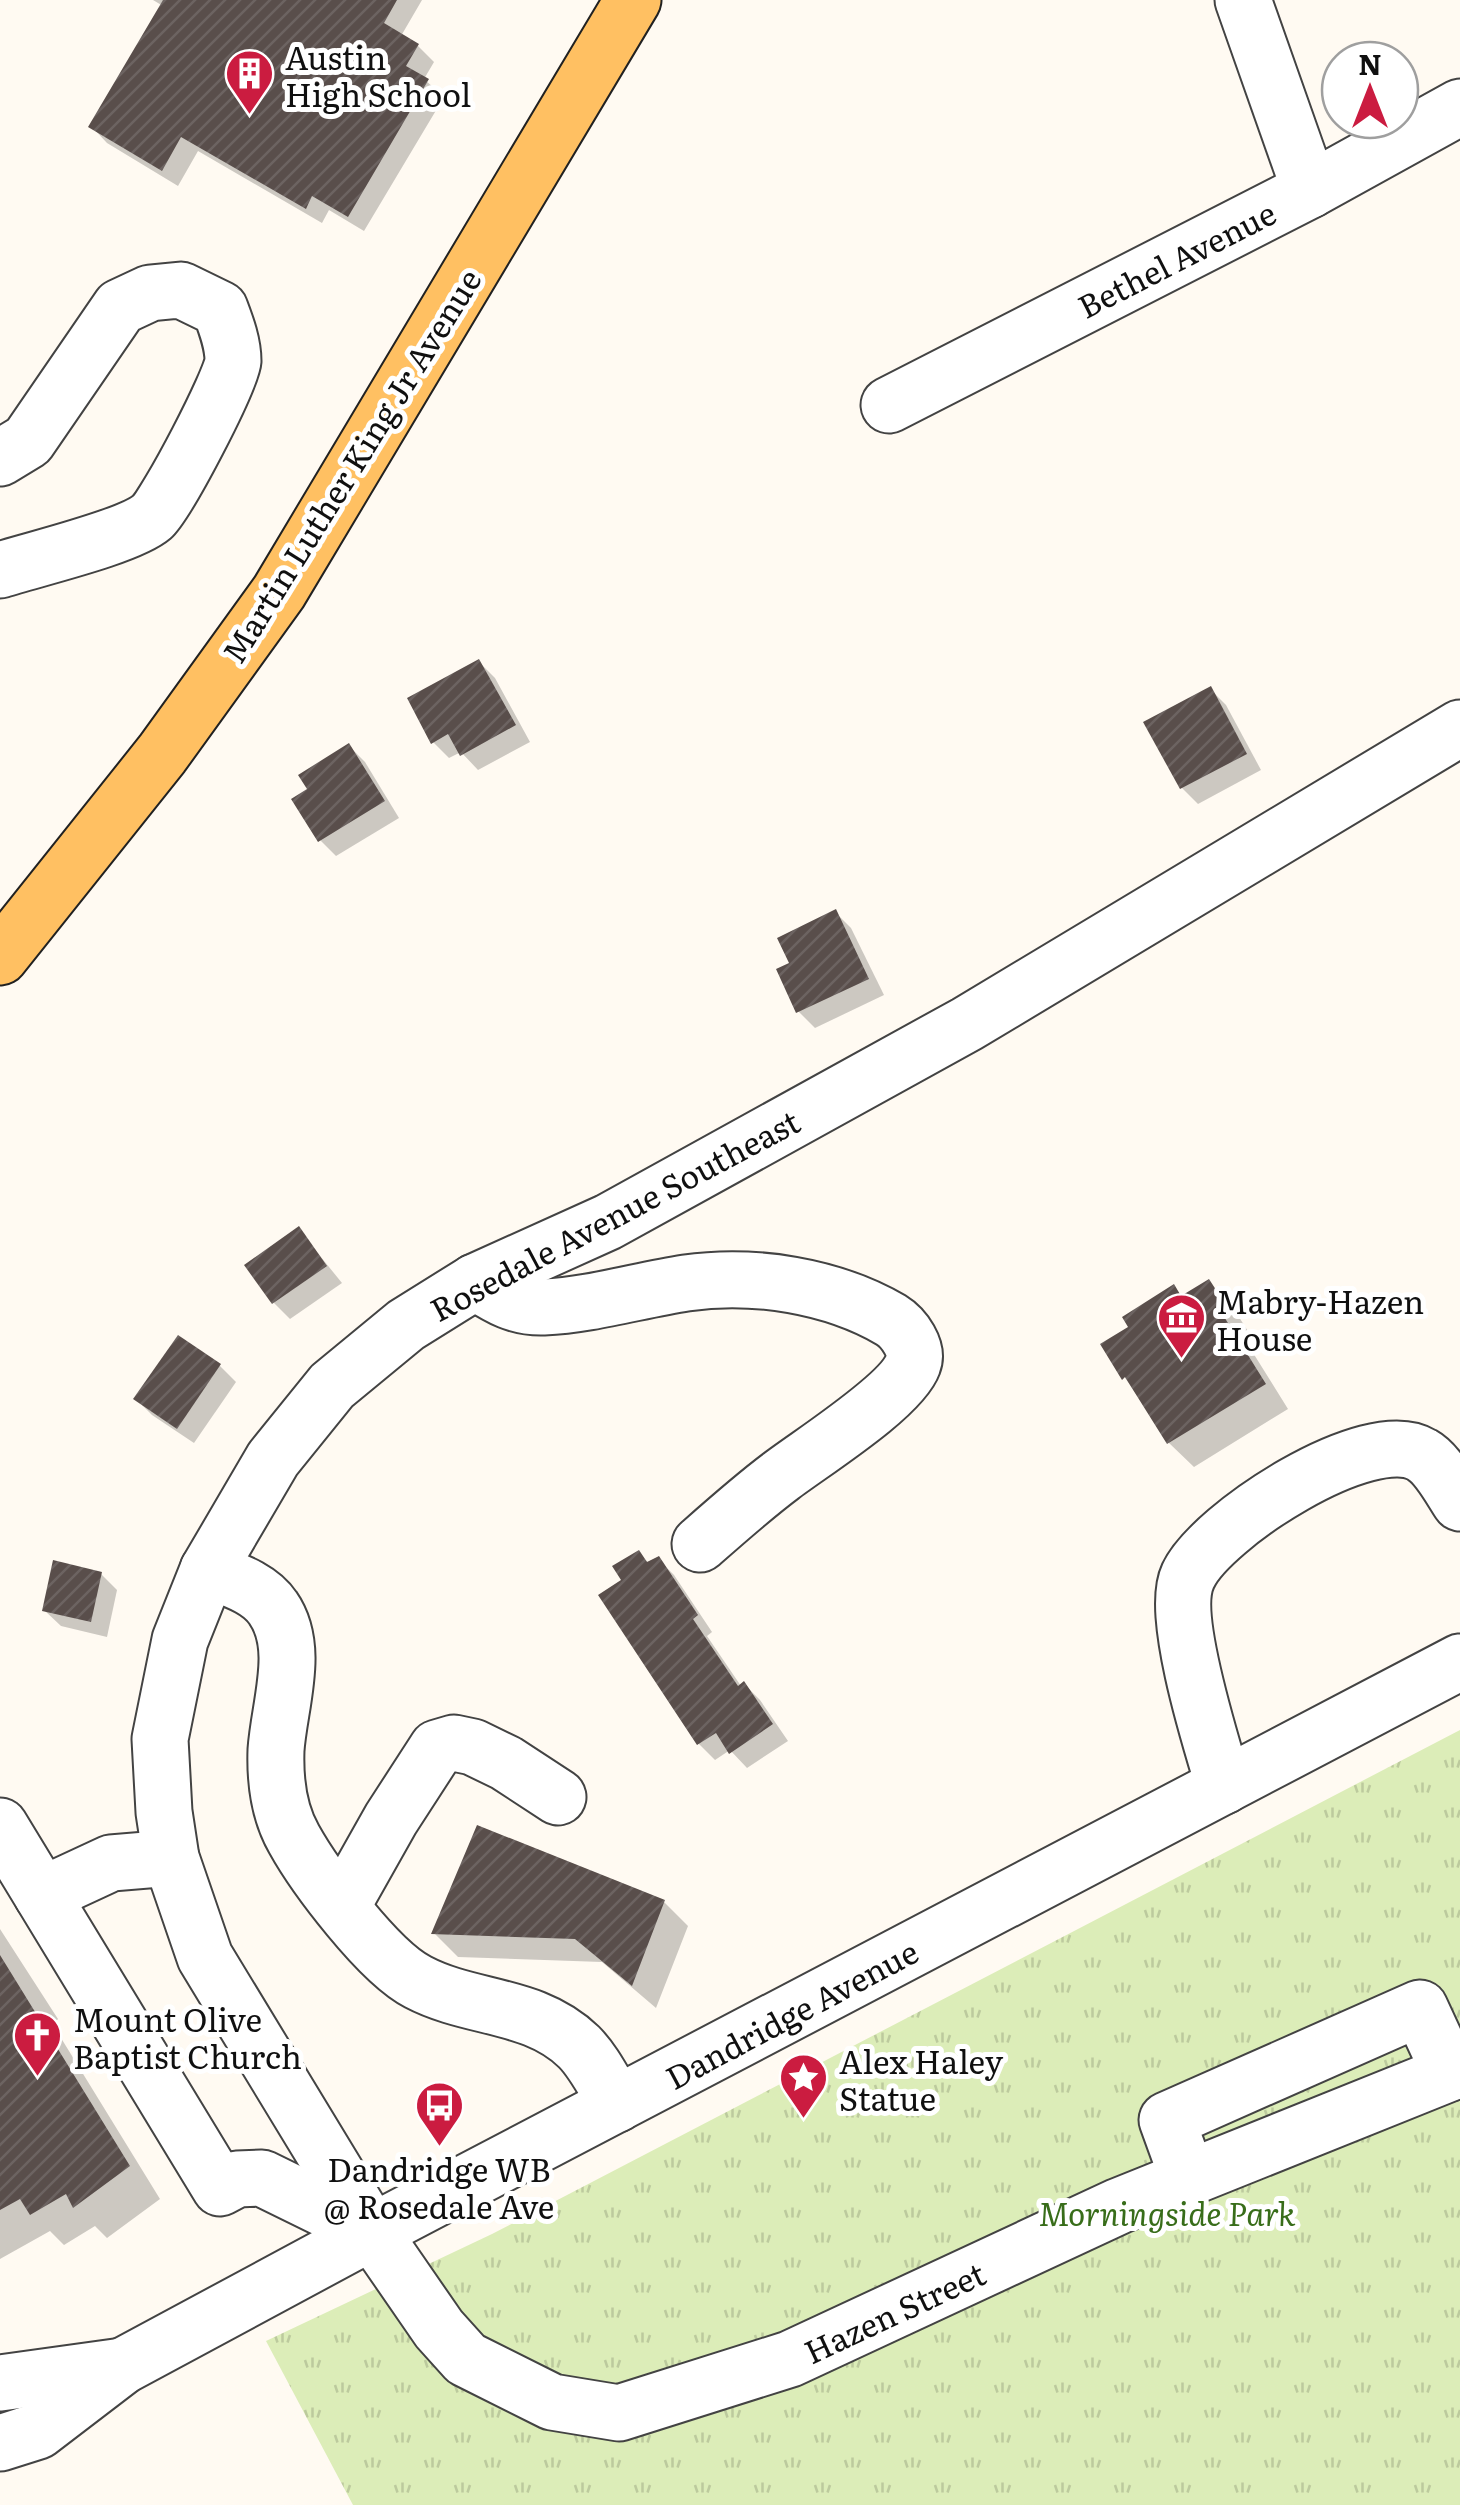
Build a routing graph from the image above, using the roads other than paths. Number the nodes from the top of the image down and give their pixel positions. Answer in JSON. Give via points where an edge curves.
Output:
{"nodes":[{"id":1,"x":633,"y":0,"type":"edge"},
{"id":2,"x":1243,"y":0,"type":"edge"},
{"id":3,"x":1460,"y":107,"type":"edge"},
{"id":4,"x":1310,"y":190,"type":"junction"},
{"id":5,"x":890,"y":405,"type":"dead end"},
{"id":6,"x":0,"y":458,"type":"edge"},
{"id":7,"x":0,"y":570,"type":"edge"},
{"id":8,"x":1460,"y":728,"type":"edge"},
{"id":9,"x":0,"y":957,"type":"edge"},
{"id":10,"x":475,"y":1282,"type":"junction"},
{"id":11,"x":1460,"y":1503,"type":"edge"},
{"id":12,"x":700,"y":1544,"type":"dead end"},
{"id":13,"x":208,"y":1570,"type":"junction"},
{"id":14,"x":1460,"y":1662,"type":"edge"},
{"id":15,"x":1224,"y":1786,"type":"junction"},
{"id":16,"x":558,"y":1796,"type":"dead end"},
{"id":17,"x":0,"y":1826,"type":"edge"},
{"id":18,"x":171,"y":1858,"type":"junction"},
{"id":19,"x":42,"y":1895,"type":"junction"},
{"id":20,"x":342,"y":1906,"type":"junction"},
{"id":21,"x":1455,"y":2070,"type":"edge"},
{"id":22,"x":617,"y":2104,"type":"junction"},
{"id":23,"x":1188,"y":2178,"type":"junction"},
{"id":24,"x":372,"y":2232,"type":"junction"},
{"id":25,"x":123,"y":2366,"type":"junction"},
{"id":26,"x":0,"y":2383,"type":"edge"},
{"id":27,"x":0,"y":2444,"type":"edge"}],
"edges":[{"from":1,"to":9,"type":"main road","name":"Martin Luther King Jr Avenue","via":[[279,592],[162,754]]},
{"from":2,"to":4,"type":"street"},
{"from":3,"to":4,"type":"street","name":"Bethel Avenue"},
{"from":4,"to":5,"type":"street","name":"Bethel Avenue"},
{"from":6,"to":7,"type":"street","via":[[28,441],[120,307],[150,293],[181,290],[220,309],[233,364],[200,438],[153,517]]},
{"from":8,"to":10,"type":"street","name":"Rosedale Avenue Southeast","via":[[967,1024],[608,1222]]},
{"from":10,"to":12,"type":"street","via":[[512,1305],[545,1307],[691,1282],[803,1287],[863,1304],[898,1324],[914,1347],[914,1363],[897,1386]]},
{"from":10,"to":13,"type":"street","name":"Rosedale Avenue Southeast","via":[[406,1325],[332,1386],[273,1458]]},
{"from":11,"to":15,"type":"street","via":[[1422,1454],[1372,1451],[1316,1474],[1241,1518],[1209,1549],[1188,1576],[1183,1605]]},
{"from":13,"to":18,"type":"street","name":"Rosedale Avenue Southeast","via":[[180,1640],[160,1739]]},
{"from":13,"to":20,"type":"street","via":[[256,1590],[274,1608],[285,1638],[279,1798],[293,1838]]},
{"from":14,"to":15,"type":"street","name":"Dandridge Avenue"},
{"from":15,"to":22,"type":"street","name":"Dandridge Avenue"},
{"from":16,"to":20,"type":"street","via":[[473,1747],[437,1748]]},
{"from":17,"to":19,"type":"street"},
{"from":18,"to":19,"type":"street","via":[[111,1862]]},
{"from":18,"to":24,"type":"street","name":"Rosedale Avenue Southeast","via":[[205,1957]]},
{"from":19,"to":24,"type":"street","via":[[220,2188],[236,2179],[262,2178]]},
{"from":20,"to":22,"type":"street","via":[[416,1982],[552,2024],[581,2049]]},
{"from":21,"to":23,"type":"street","name":"Hazen Street"},
{"from":21,"to":23,"type":"street","via":[[1420,2008],[1167,2120]]},
{"from":22,"to":24,"type":"street","name":"Dandridge Avenue"},
{"from":23,"to":24,"type":"street","name":"Hazen Street","via":[[790,2360],[619,2413],[552,2402],[466,2360]]},
{"from":24,"to":25,"type":"street","name":"Dandridge Avenue"},
{"from":25,"to":26,"type":"street","name":"Dandridge Avenue"},
{"from":25,"to":27,"type":"street","name":"Dandridge Avenue","via":[[38,2432]]}]}
